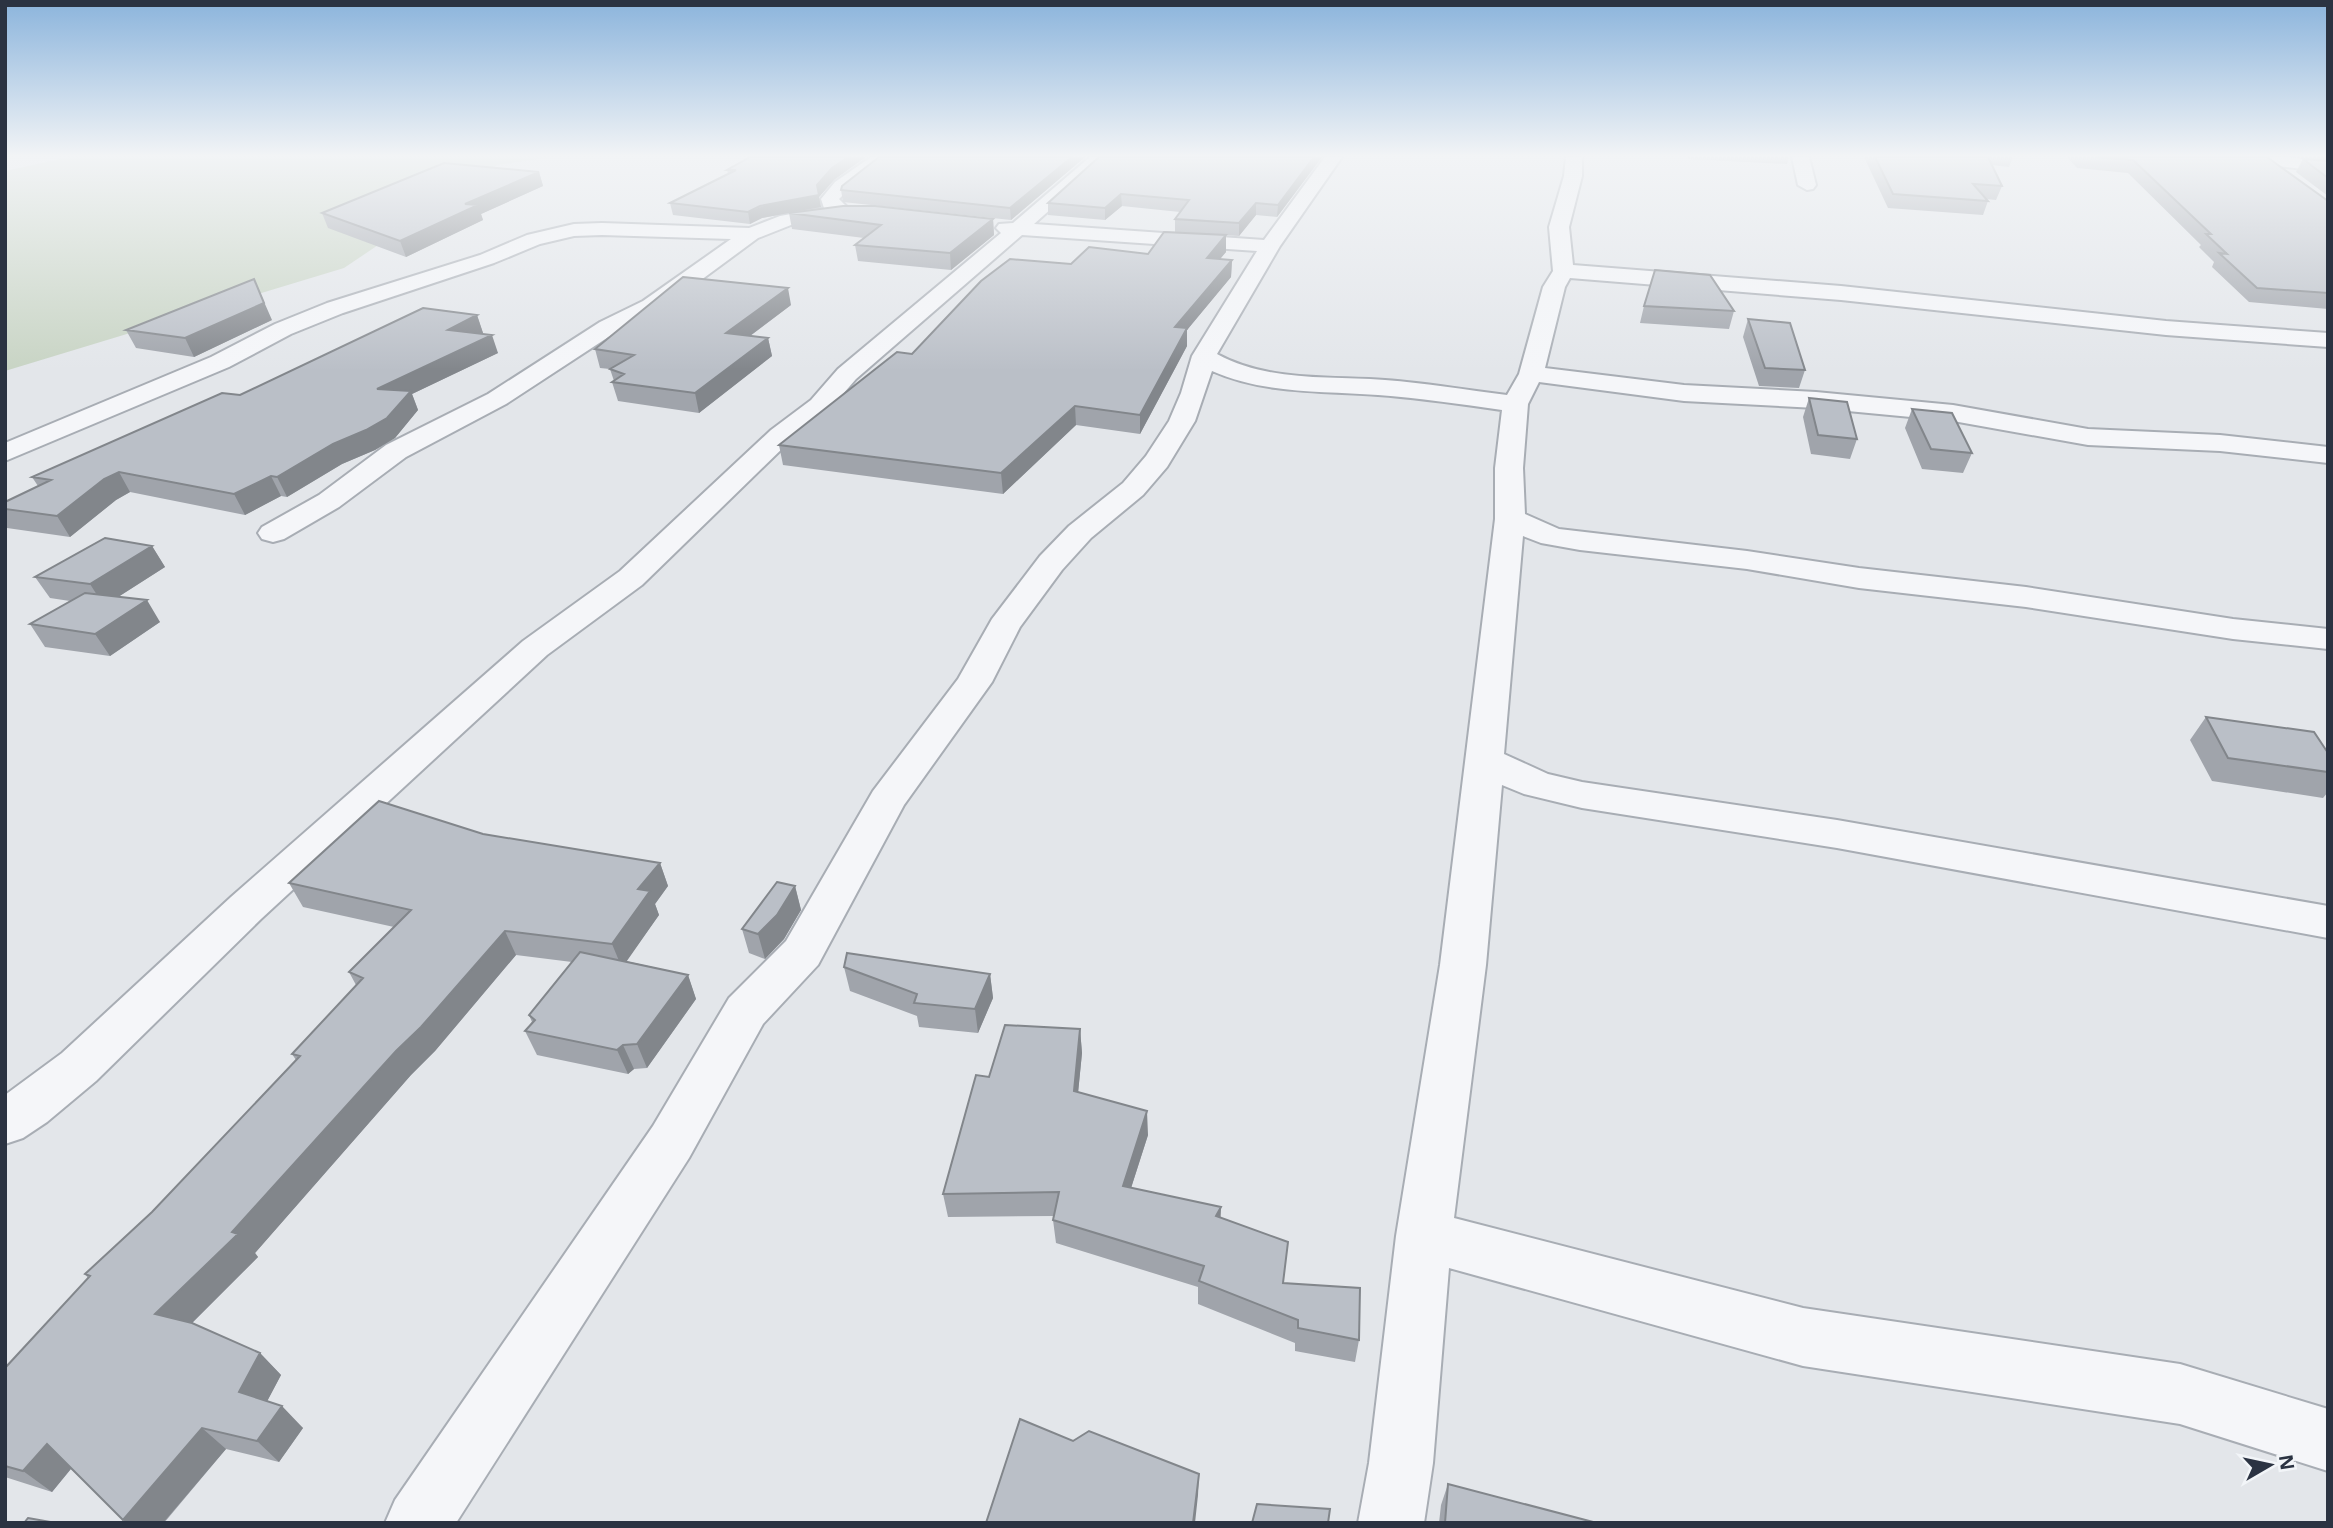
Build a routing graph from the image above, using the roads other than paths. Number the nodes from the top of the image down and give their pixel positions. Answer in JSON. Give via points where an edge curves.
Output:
{"nodes":[{"id":1,"x":766,"y":228,"type":"edge"},
{"id":2,"x":1004,"y":228,"type":"edge"},
{"id":3,"x":1009,"y":228,"type":"edge"},
{"id":4,"x":1283,"y":228,"type":"edge"},
{"id":5,"x":1559,"y":228,"type":"edge"},
{"id":6,"x":751,"y":234,"type":"junction"},
{"id":7,"x":1270,"y":246,"type":"junction"},
{"id":8,"x":1563,"y":271,"type":"junction"},
{"id":9,"x":2328,"y":340,"type":"edge"},
{"id":10,"x":1204,"y":356,"type":"junction"},
{"id":11,"x":1523,"y":389,"type":"junction"},
{"id":12,"x":5,"y":453,"type":"edge"},
{"id":13,"x":2328,"y":455,"type":"edge"},
{"id":14,"x":1510,"y":519,"type":"junction"},
{"id":15,"x":273,"y":533,"type":"dead end"},
{"id":16,"x":2328,"y":639,"type":"edge"},
{"id":17,"x":1483,"y":759,"type":"junction"},
{"id":18,"x":2328,"y":922,"type":"edge"},
{"id":19,"x":5,"y":1122,"type":"edge"},
{"id":20,"x":1424,"y":1236,"type":"junction"},
{"id":21,"x":2328,"y":1440,"type":"edge"},
{"id":22,"x":418,"y":1523,"type":"edge"},
{"id":23,"x":1391,"y":1523,"type":"edge"}],
"edges":[{"from":1,"to":6,"type":"street"},
{"from":2,"to":19,"type":"street","via":[[631,578],[535,648],[246,908],[79,1067]]},
{"from":3,"to":7,"type":"street"},
{"from":4,"to":7,"type":"street"},
{"from":5,"to":8,"type":"street"},
{"from":6,"to":12,"type":"street","via":[[601,229],[534,239],[296,323],[220,362]]},
{"from":6,"to":15,"type":"street","via":[[651,306],[608,327],[497,399],[396,451],[330,501]]},
{"from":7,"to":10,"type":"street"},
{"from":8,"to":9,"type":"street"},
{"from":8,"to":11,"type":"street"},
{"from":10,"to":11,"type":"street","via":[[1222,368],[1278,380]]},
{"from":10,"to":22,"type":"street","via":[[1182,421],[1157,461],[1133,489],[1073,539],[1003,626],[974,682],[887,800],[802,954],[746,1011],[671,1142]]},
{"from":11,"to":13,"type":"street","via":[[1816,400],[1953,413],[2088,437],[2220,443]]},
{"from":11,"to":14,"type":"street","via":[[1509,468]]},
{"from":14,"to":16,"type":"street","via":[[1552,537]]},
{"from":14,"to":17,"type":"street"},
{"from":17,"to":18,"type":"street","via":[[1538,785],[1582,795],[1837,834]]},
{"from":17,"to":20,"type":"street","via":[[1463,965]]},
{"from":20,"to":21,"type":"street","via":[[1803,1337],[2180,1394]]},
{"from":20,"to":23,"type":"street"}]}
